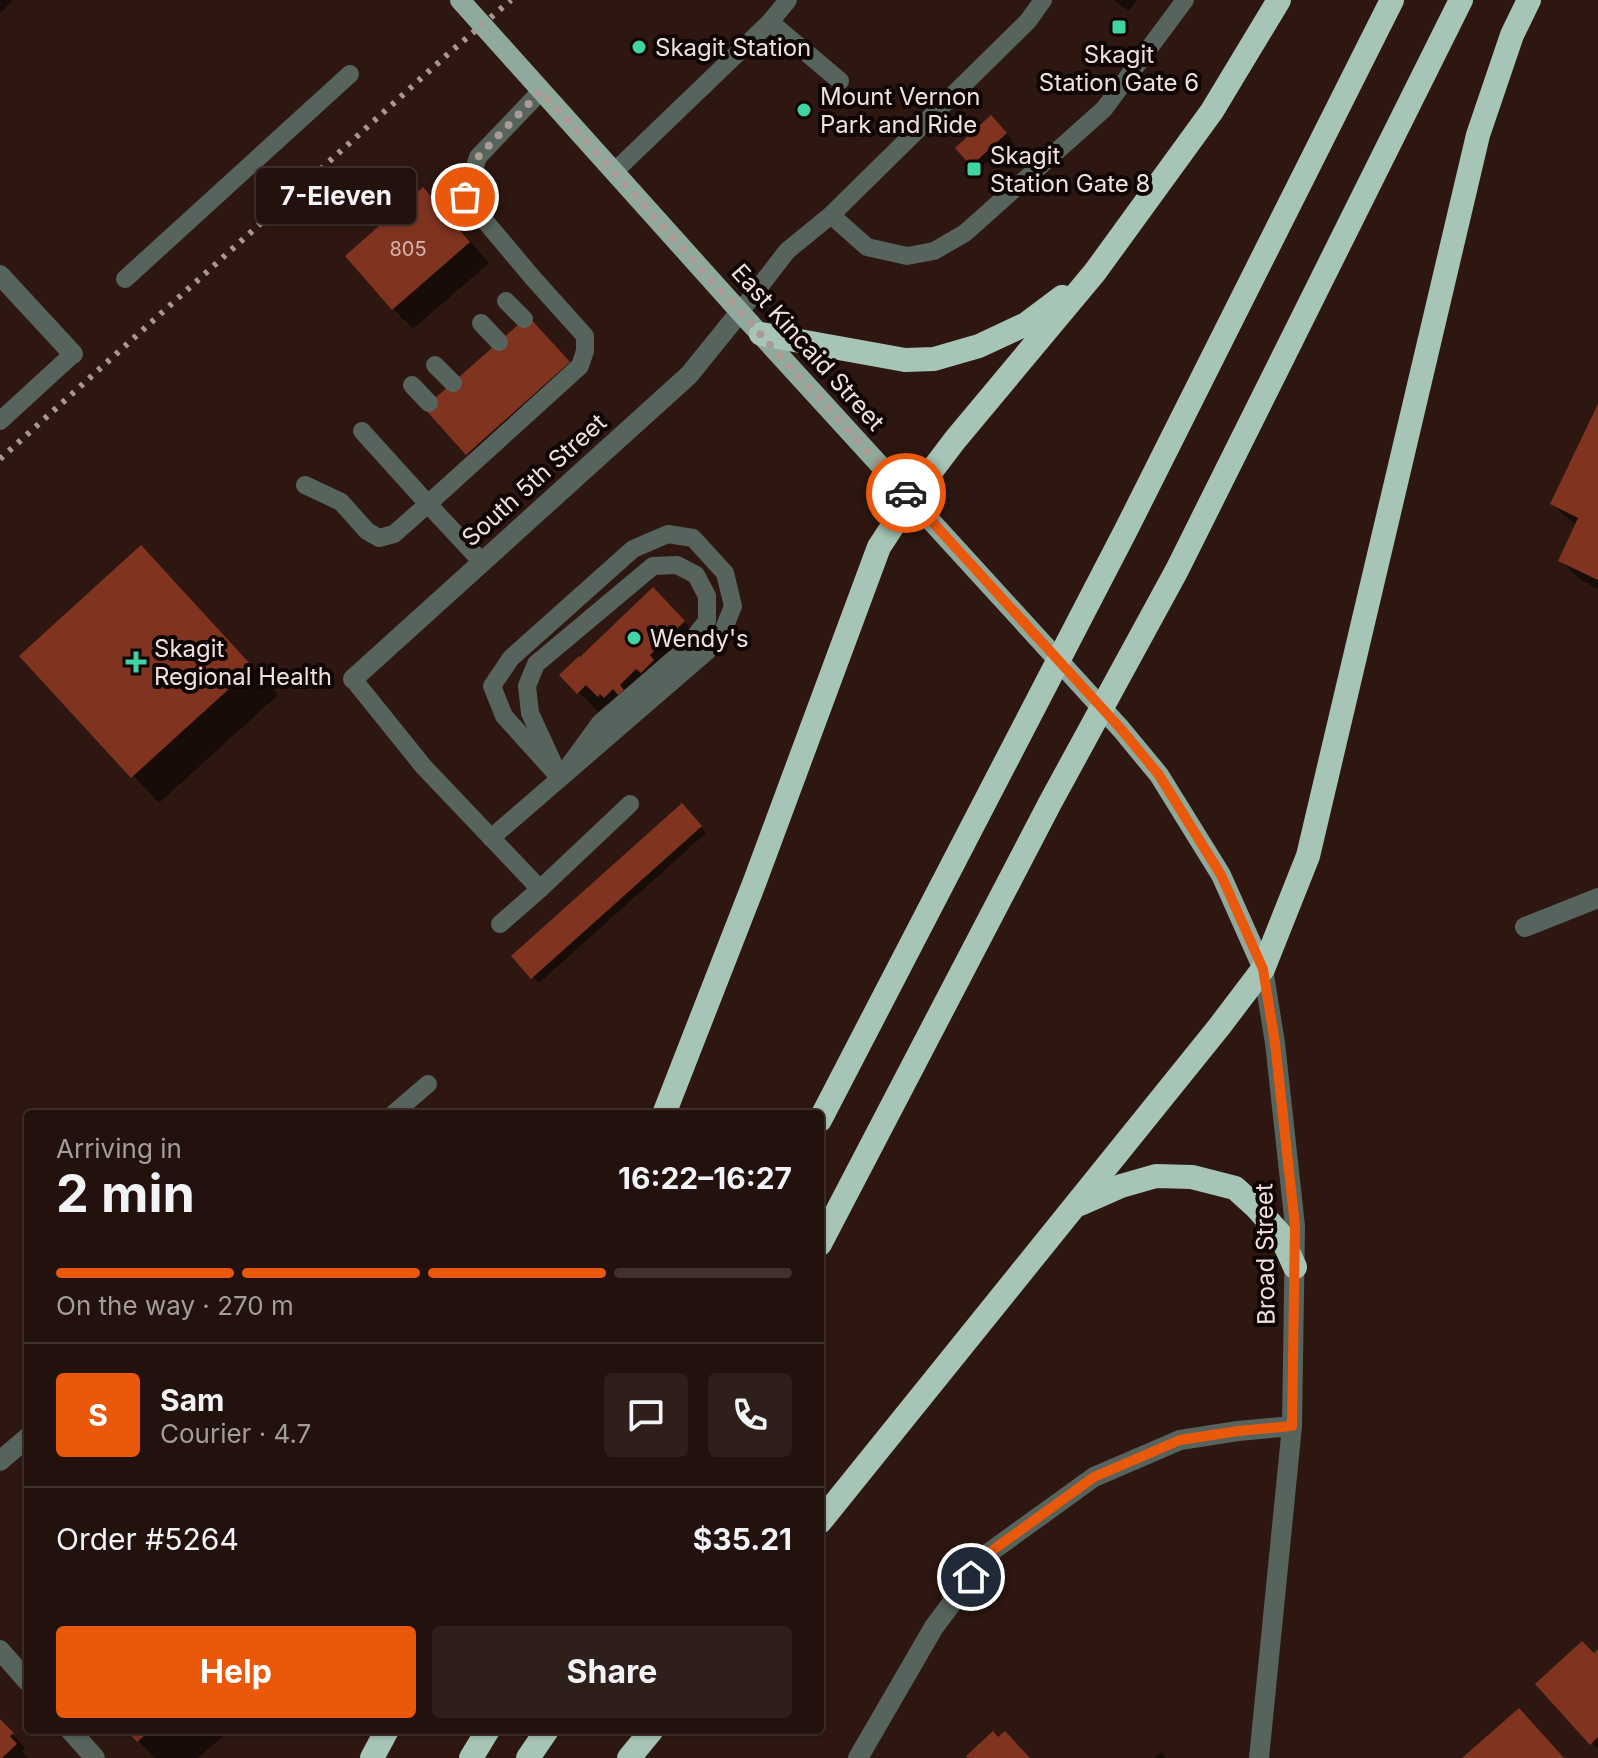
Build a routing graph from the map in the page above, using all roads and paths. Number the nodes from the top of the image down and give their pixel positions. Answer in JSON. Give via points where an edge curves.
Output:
{"nodes":[{"id":1,"x":460,"y":0,"type":"edge"},
{"id":2,"x":788,"y":0,"type":"edge"},
{"id":3,"x":1043,"y":0,"type":"edge"},
{"id":4,"x":1185,"y":0,"type":"edge"},
{"id":5,"x":1279,"y":0,"type":"edge"},
{"id":6,"x":1392,"y":0,"type":"edge"},
{"id":7,"x":1461,"y":0,"type":"edge"},
{"id":8,"x":1529,"y":0,"type":"edge"},
{"id":9,"x":770,"y":22,"type":"junction"},
{"id":10,"x":350,"y":74,"type":"dead end"},
{"id":11,"x":840,"y":81,"type":"dead end"},
{"id":12,"x":541,"y":91,"type":"junction"},
{"id":13,"x":615,"y":171,"type":"junction"},
{"id":14,"x":831,"y":215,"type":"junction"},
{"id":15,"x":1095,"y":272,"type":"junction"},
{"id":16,"x":0,"y":275,"type":"edge"},
{"id":17,"x":125,"y":279,"type":"dead end"},
{"id":18,"x":506,"y":301,"type":"dead end"},
{"id":19,"x":740,"y":312,"type":"junction"},
{"id":20,"x":524,"y":319,"type":"dead end"},
{"id":21,"x":481,"y":323,"type":"dead end"},
{"id":22,"x":761,"y":334,"type":"junction"},
{"id":23,"x":499,"y":342,"type":"dead end"},
{"id":24,"x":73,"y":354,"type":"joint"},
{"id":25,"x":435,"y":365,"type":"dead end"},
{"id":26,"x":453,"y":383,"type":"dead end"},
{"id":27,"x":412,"y":385,"type":"dead end"},
{"id":28,"x":429,"y":403,"type":"dead end"},
{"id":29,"x":0,"y":421,"type":"edge"},
{"id":30,"x":362,"y":431,"type":"dead end"},
{"id":31,"x":305,"y":485,"type":"dead end"},
{"id":32,"x":911,"y":498,"type":"junction"},
{"id":33,"x":428,"y":504,"type":"junction"},
{"id":34,"x":482,"y":562,"type":"junction"},
{"id":35,"x":353,"y":679,"type":"joint"},
{"id":36,"x":1159,"y":775,"type":"joint"},
{"id":37,"x":560,"y":778,"type":"junction"},
{"id":38,"x":630,"y":804,"type":"dead end"},
{"id":39,"x":491,"y":838,"type":"junction"},
{"id":40,"x":540,"y":889,"type":"junction"},
{"id":41,"x":1598,"y":898,"type":"edge"},
{"id":42,"x":500,"y":924,"type":"dead end"},
{"id":43,"x":1525,"y":927,"type":"dead end"},
{"id":44,"x":1263,"y":969,"type":"junction"},
{"id":45,"x":428,"y":1084,"type":"dead end"},
{"id":46,"x":398,"y":1110,"type":"edge"},
{"id":47,"x":666,"y":1110,"type":"edge"},
{"id":48,"x":824,"y":1112,"type":"edge"},
{"id":49,"x":1074,"y":1207,"type":"junction"},
{"id":50,"x":824,"y":1236,"type":"edge"},
{"id":51,"x":1295,"y":1267,"type":"junction"},
{"id":52,"x":1292,"y":1426,"type":"junction"},
{"id":53,"x":24,"y":1440,"type":"edge"},
{"id":54,"x":0,"y":1461,"type":"edge"},
{"id":55,"x":824,"y":1517,"type":"edge"},
{"id":56,"x":0,"y":1650,"type":"edge"},
{"id":57,"x":24,"y":1677,"type":"edge"},
{"id":58,"x":74,"y":1734,"type":"edge"},
{"id":59,"x":385,"y":1734,"type":"edge"},
{"id":60,"x":486,"y":1734,"type":"edge"},
{"id":61,"x":544,"y":1734,"type":"edge"},
{"id":62,"x":649,"y":1734,"type":"edge"},
{"id":63,"x":95,"y":1758,"type":"edge"},
{"id":64,"x":372,"y":1758,"type":"edge"},
{"id":65,"x":471,"y":1758,"type":"edge"},
{"id":66,"x":528,"y":1758,"type":"edge"},
{"id":67,"x":629,"y":1758,"type":"edge"},
{"id":68,"x":858,"y":1758,"type":"edge"},
{"id":69,"x":1259,"y":1758,"type":"edge"}],
"edges":[{"from":1,"to":12,"type":"main road","name":"East Kincaid Street"},
{"from":2,"to":9,"type":"lane"},
{"from":3,"to":14,"type":"lane","via":[[1028,21]]},
{"from":4,"to":14,"type":"lane","via":[[1104,109],[965,233],[934,251],[907,256],[867,247]]},
{"from":5,"to":15,"type":"highway","via":[[1212,111]]},
{"from":6,"to":48,"type":"highway","via":[[1126,530]]},
{"from":7,"to":50,"type":"highway","via":[[1177,570]]},
{"from":8,"to":44,"type":"highway","via":[[1478,135],[1308,856]]},
{"from":9,"to":11,"type":"lane"},
{"from":9,"to":13,"type":"lane"},
{"from":10,"to":17,"type":"lane"},
{"from":12,"to":13,"type":"main road","name":"East Kincaid Street"},
{"from":12,"to":33,"type":"lane","via":[[478,157],[465,197],[585,336],[585,351],[580,366],[569,369],[499,432]]},
{"from":13,"to":19,"type":"main road","name":"East Kincaid Street"},
{"from":14,"to":19,"type":"lane","via":[[787,251]]},
{"from":15,"to":22,"type":"highway","via":[[1026,324],[934,359],[905,360]]},
{"from":15,"to":32,"type":"highway"},
{"from":16,"to":24,"type":"street"},
{"from":18,"to":20,"type":"lane"},
{"from":19,"to":22,"type":"main road","name":"East Kincaid Street"},
{"from":19,"to":34,"type":"street","name":"South 5th Street","via":[[689,375]]},
{"from":21,"to":23,"type":"lane"},
{"from":22,"to":32,"type":"main road","name":"East Kincaid Street"},
{"from":24,"to":29,"type":"lane"},
{"from":25,"to":26,"type":"lane"},
{"from":27,"to":28,"type":"lane"},
{"from":30,"to":33,"type":"lane"},
{"from":31,"to":33,"type":"lane","via":[[341,502],[379,538],[394,534]]},
{"from":32,"to":36,"type":"main road","name":"East Kincaid Street"},
{"from":32,"to":47,"type":"highway","via":[[879,547]]},
{"from":33,"to":34,"type":"lane"},
{"from":34,"to":35,"type":"street","name":"South 5th Street"},
{"from":35,"to":39,"type":"lane","via":[[423,766]]},
{"from":36,"to":44,"type":"main road","name":"Broad Street","via":[[1221,875]]},
{"from":37,"to":37,"type":"lane","via":[[600,723],[683,651],[707,621],[707,596],[696,575],[677,565],[653,566],[536,664],[527,686],[530,713]]},
{"from":37,"to":37,"type":"lane","via":[[719,641],[733,606],[725,573],[693,538],[668,534],[633,549],[511,658],[492,686],[504,716]]},
{"from":37,"to":39,"type":"lane"},
{"from":38,"to":40,"type":"lane"},
{"from":39,"to":40,"type":"lane"},
{"from":40,"to":42,"type":"lane"},
{"from":41,"to":43,"type":"street"},
{"from":44,"to":49,"type":"highway"},
{"from":44,"to":51,"type":"street","name":"Broad Street","via":[[1295,1226]]},
{"from":45,"to":46,"type":"lane"},
{"from":49,"to":51,"type":"highway","via":[[1156,1176],[1192,1177],[1235,1188],[1280,1234]]},
{"from":49,"to":55,"type":"highway"},
{"from":51,"to":52,"type":"street","name":"Broad Street"},
{"from":52,"to":68,"type":"street","via":[[1180,1440],[1094,1477],[990,1552],[934,1627]]},
{"from":52,"to":69,"type":"street","name":"Broad Street"},
{"from":53,"to":54,"type":"street"},
{"from":56,"to":57,"type":"street"},
{"from":58,"to":63,"type":"street"},
{"from":59,"to":64,"type":"highway"},
{"from":60,"to":65,"type":"highway"},
{"from":61,"to":66,"type":"highway"},
{"from":62,"to":67,"type":"highway"}]}
